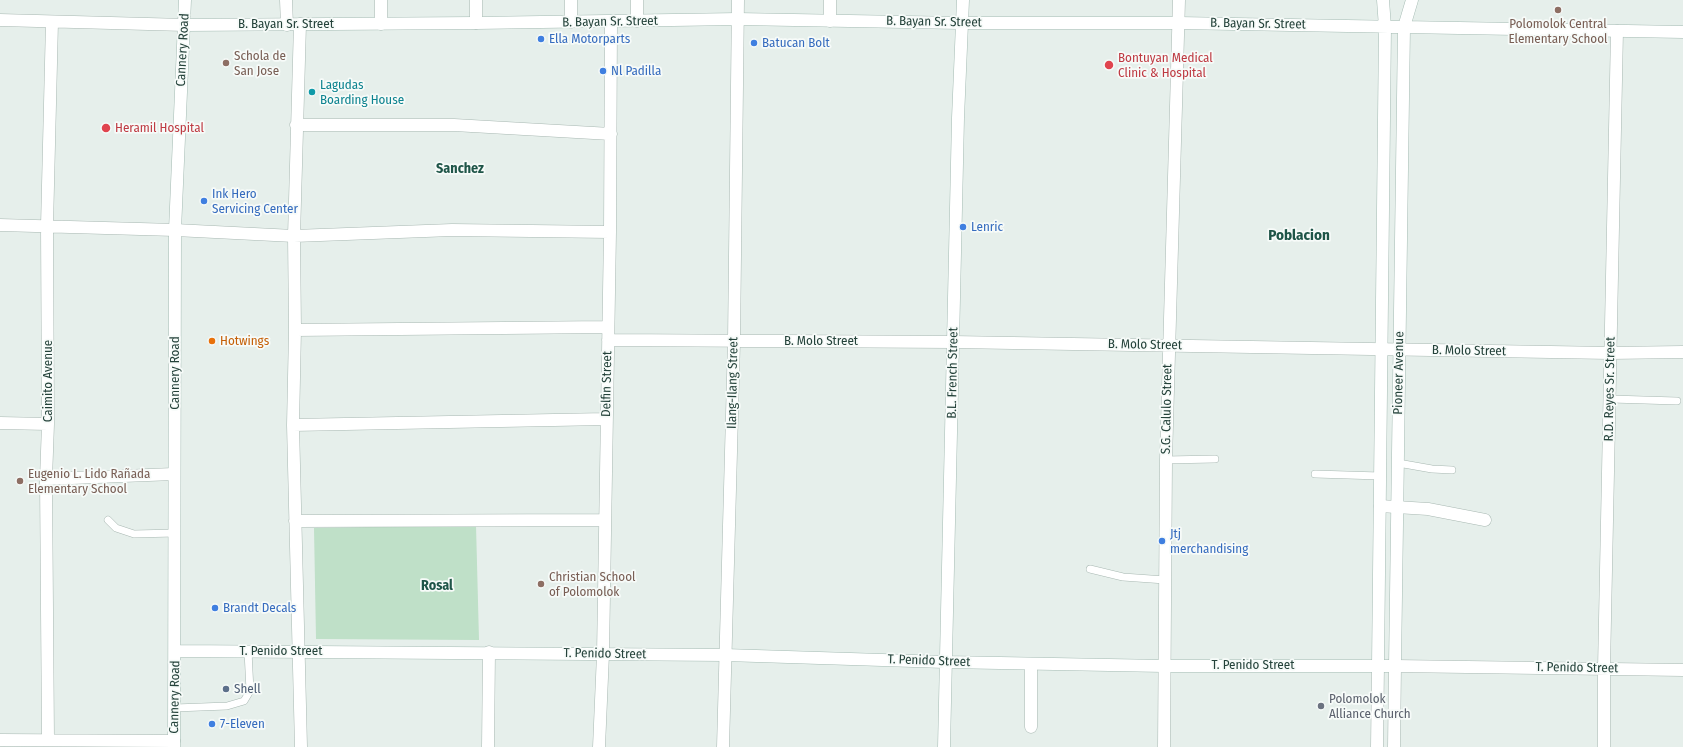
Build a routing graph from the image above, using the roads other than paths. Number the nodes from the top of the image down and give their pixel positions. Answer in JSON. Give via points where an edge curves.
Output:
{"nodes":[{"id":1,"x":185,"y":0,"type":"edge"},
{"id":2,"x":286,"y":0,"type":"edge"},
{"id":3,"x":381,"y":0,"type":"edge"},
{"id":4,"x":476,"y":0,"type":"edge"},
{"id":5,"x":571,"y":0,"type":"edge"},
{"id":6,"x":637,"y":0,"type":"edge"},
{"id":7,"x":738,"y":0,"type":"edge"},
{"id":8,"x":830,"y":0,"type":"edge"},
{"id":9,"x":963,"y":0,"type":"edge"},
{"id":10,"x":1179,"y":0,"type":"edge"},
{"id":11,"x":1383,"y":0,"type":"edge"},
{"id":12,"x":1412,"y":0,"type":"edge"},
{"id":13,"x":738,"y":19,"type":"junction"},
{"id":14,"x":0,"y":20,"type":"edge"},
{"id":15,"x":830,"y":21,"type":"junction"},
{"id":16,"x":52,"y":22,"type":"junction"},
{"id":17,"x":571,"y":22,"type":"junction"},
{"id":18,"x":611,"y":22,"type":"junction"},
{"id":19,"x":637,"y":22,"type":"junction"},
{"id":20,"x":961,"y":23,"type":"junction"},
{"id":21,"x":1179,"y":23,"type":"junction"},
{"id":22,"x":300,"y":24,"type":"junction"},
{"id":23,"x":381,"y":24,"type":"junction"},
{"id":24,"x":476,"y":24,"type":"junction"},
{"id":25,"x":185,"y":25,"type":"junction"},
{"id":26,"x":286,"y":25,"type":"junction"},
{"id":27,"x":1386,"y":27,"type":"junction"},
{"id":28,"x":1404,"y":27,"type":"junction"},
{"id":29,"x":1617,"y":31,"type":"junction"},
{"id":30,"x":1683,"y":32,"type":"edge"},
{"id":31,"x":296,"y":125,"type":"junction"},
{"id":32,"x":611,"y":134,"type":"junction"},
{"id":33,"x":1402,"y":182,"type":"junction"},
{"id":34,"x":1384,"y":183,"type":"junction"},
{"id":35,"x":0,"y":225,"type":"edge"},
{"id":36,"x":48,"y":226,"type":"junction"},
{"id":37,"x":175,"y":230,"type":"junction"},
{"id":38,"x":610,"y":232,"type":"junction"},
{"id":39,"x":294,"y":236,"type":"junction"},
{"id":40,"x":608,"y":327,"type":"junction"},
{"id":41,"x":295,"y":330,"type":"junction"},
{"id":42,"x":608,"y":340,"type":"junction"},
{"id":43,"x":734,"y":341,"type":"junction"},
{"id":44,"x":953,"y":342,"type":"junction"},
{"id":45,"x":1168,"y":345,"type":"junction"},
{"id":46,"x":1382,"y":350,"type":"junction"},
{"id":47,"x":1399,"y":350,"type":"junction"},
{"id":48,"x":1683,"y":352,"type":"edge"},
{"id":49,"x":1610,"y":353,"type":"junction"},
{"id":50,"x":1611,"y":399,"type":"junction"},
{"id":51,"x":1677,"y":401,"type":"dead end"},
{"id":52,"x":606,"y":419,"type":"junction"},
{"id":53,"x":0,"y":423,"type":"edge"},
{"id":54,"x":48,"y":424,"type":"junction"},
{"id":55,"x":293,"y":425,"type":"junction"},
{"id":56,"x":1215,"y":459,"type":"dead end"},
{"id":57,"x":1166,"y":460,"type":"junction"},
{"id":58,"x":1398,"y":463,"type":"junction"},
{"id":59,"x":1452,"y":470,"type":"dead end"},
{"id":60,"x":174,"y":474,"type":"junction"},
{"id":61,"x":1315,"y":474,"type":"dead end"},
{"id":62,"x":1380,"y":476,"type":"junction"},
{"id":63,"x":46,"y":479,"type":"junction"},
{"id":64,"x":1380,"y":506,"type":"junction"},
{"id":65,"x":1397,"y":506,"type":"junction"},
{"id":66,"x":108,"y":520,"type":"dead end"},
{"id":67,"x":605,"y":520,"type":"junction"},
{"id":68,"x":1485,"y":520,"type":"dead end"},
{"id":69,"x":295,"y":521,"type":"junction"},
{"id":70,"x":175,"y":533,"type":"junction"},
{"id":71,"x":1090,"y":569,"type":"dead end"},
{"id":72,"x":1165,"y":580,"type":"junction"},
{"id":73,"x":176,"y":651,"type":"junction"},
{"id":74,"x":248,"y":651,"type":"junction"},
{"id":75,"x":298,"y":651,"type":"junction"},
{"id":76,"x":489,"y":652,"type":"junction"},
{"id":77,"x":603,"y":654,"type":"junction"},
{"id":78,"x":725,"y":655,"type":"junction"},
{"id":79,"x":945,"y":662,"type":"junction"},
{"id":80,"x":1031,"y":664,"type":"junction"},
{"id":81,"x":1378,"y":665,"type":"junction"},
{"id":82,"x":1164,"y":666,"type":"junction"},
{"id":83,"x":1395,"y":666,"type":"junction"},
{"id":84,"x":1604,"y":668,"type":"junction"},
{"id":85,"x":1683,"y":670,"type":"edge"},
{"id":86,"x":175,"y":708,"type":"junction"},
{"id":87,"x":1031,"y":727,"type":"dead end"},
{"id":88,"x":0,"y":740,"type":"edge"},
{"id":89,"x":48,"y":740,"type":"junction"},
{"id":90,"x":18,"y":744,"type":"edge"},
{"id":91,"x":174,"y":744,"type":"edge"},
{"id":92,"x":301,"y":747,"type":"edge"},
{"id":93,"x":488,"y":747,"type":"edge"},
{"id":94,"x":599,"y":747,"type":"edge"},
{"id":95,"x":723,"y":747,"type":"edge"},
{"id":96,"x":944,"y":747,"type":"edge"},
{"id":97,"x":1164,"y":747,"type":"edge"},
{"id":98,"x":1377,"y":747,"type":"edge"},
{"id":99,"x":1394,"y":747,"type":"edge"},
{"id":100,"x":1604,"y":747,"type":"edge"}],
"edges":[{"from":1,"to":25,"type":"street","name":"Cannery Road"},
{"from":2,"to":26,"type":"street"},
{"from":3,"to":23,"type":"street"},
{"from":4,"to":24,"type":"street"},
{"from":5,"to":17,"type":"street"},
{"from":6,"to":19,"type":"street"},
{"from":7,"to":13,"type":"street","name":"Ilang-Ilang Street"},
{"from":8,"to":15,"type":"street"},
{"from":9,"to":20,"type":"street","name":"B.L. French Street"},
{"from":10,"to":21,"type":"street","name":"S.G. Calulo Street"},
{"from":11,"to":27,"type":"street","name":"Pioneer Avenue"},
{"from":12,"to":28,"type":"street","name":"Pioneer Avenue"},
{"from":13,"to":15,"type":"street","name":"B. Bayan Sr. Street"},
{"from":13,"to":19,"type":"street","name":"B. Bayan Sr. Street"},
{"from":13,"to":43,"type":"street","name":"Ilang-Ilang Street"},
{"from":14,"to":16,"type":"street","name":"B. Bayan Sr. Street"},
{"from":15,"to":20,"type":"street","name":"B. Bayan Sr. Street"},
{"from":16,"to":25,"type":"street","name":"B. Bayan Sr. Street"},
{"from":16,"to":36,"type":"street","name":"Caimito Avenue"},
{"from":17,"to":18,"type":"street","name":"B. Bayan Sr. Street"},
{"from":17,"to":24,"type":"street","name":"B. Bayan Sr. Street"},
{"from":18,"to":19,"type":"street","name":"B. Bayan Sr. Street"},
{"from":18,"to":32,"type":"street","name":"Delfin Street"},
{"from":20,"to":21,"type":"street","name":"B. Bayan Sr. Street"},
{"from":20,"to":44,"type":"street","name":"B.L. French Street"},
{"from":21,"to":27,"type":"street","name":"B. Bayan Sr. Street"},
{"from":21,"to":45,"type":"street","name":"S.G. Calulo Street"},
{"from":22,"to":23,"type":"street","name":"B. Bayan Sr. Street"},
{"from":22,"to":26,"type":"street","name":"B. Bayan Sr. Street"},
{"from":22,"to":31,"type":"street"},
{"from":23,"to":24,"type":"street","name":"B. Bayan Sr. Street"},
{"from":25,"to":26,"type":"street","name":"B. Bayan Sr. Street"},
{"from":25,"to":37,"type":"street","name":"Cannery Road"},
{"from":27,"to":28,"type":"street","name":"B. Bayan Sr. Street"},
{"from":27,"to":34,"type":"street","name":"Pioneer Avenue"},
{"from":28,"to":29,"type":"street","name":"B. Bayan Sr. Street"},
{"from":28,"to":33,"type":"street","name":"Pioneer Avenue"},
{"from":29,"to":30,"type":"street","name":"B. Bayan Sr. Street"},
{"from":29,"to":49,"type":"street","name":"R.D. Reyes Sr. Street"},
{"from":31,"to":32,"type":"street","via":[[454,125]]},
{"from":31,"to":39,"type":"street"},
{"from":32,"to":38,"type":"street","name":"Delfin Street"},
{"from":33,"to":34,"type":"street"},
{"from":33,"to":47,"type":"street","name":"Pioneer Avenue"},
{"from":34,"to":46,"type":"street","name":"Pioneer Avenue"},
{"from":35,"to":36,"type":"street"},
{"from":36,"to":37,"type":"street"},
{"from":36,"to":54,"type":"street","name":"Caimito Avenue"},
{"from":37,"to":39,"type":"street"},
{"from":37,"to":60,"type":"street","name":"Cannery Road"},
{"from":38,"to":39,"type":"street","via":[[452,230]]},
{"from":38,"to":40,"type":"street","name":"Delfin Street"},
{"from":39,"to":41,"type":"street"},
{"from":40,"to":41,"type":"street"},
{"from":40,"to":42,"type":"street","name":"Delfin Street"},
{"from":41,"to":55,"type":"street"},
{"from":42,"to":43,"type":"street","name":"B. Molo Street"},
{"from":42,"to":52,"type":"street","name":"Delfin Street"},
{"from":43,"to":44,"type":"street","name":"B. Molo Street"},
{"from":43,"to":78,"type":"street","name":"Ilang-Ilang Street"},
{"from":44,"to":45,"type":"street","name":"B. Molo Street"},
{"from":44,"to":79,"type":"street","name":"B.L. French Street"},
{"from":45,"to":46,"type":"street","name":"B. Molo Street"},
{"from":45,"to":57,"type":"street","name":"S.G. Calulo Street"},
{"from":46,"to":47,"type":"street","name":"B. Molo Street"},
{"from":46,"to":62,"type":"street","name":"Pioneer Avenue"},
{"from":47,"to":49,"type":"street","name":"B. Molo Street"},
{"from":47,"to":58,"type":"street","name":"Pioneer Avenue"},
{"from":48,"to":49,"type":"street","name":"B. Molo Street"},
{"from":49,"to":50,"type":"street","name":"R.D. Reyes Sr. Street"},
{"from":50,"to":51,"type":"lane"},
{"from":50,"to":84,"type":"street","name":"R.D. Reyes Sr. Street"},
{"from":52,"to":55,"type":"street"},
{"from":52,"to":67,"type":"street","name":"Delfin Street"},
{"from":53,"to":54,"type":"street"},
{"from":54,"to":63,"type":"street","name":"Caimito Avenue"},
{"from":55,"to":69,"type":"street"},
{"from":56,"to":57,"type":"lane"},
{"from":57,"to":72,"type":"street","name":"S.G. Calulo Street"},
{"from":58,"to":59,"type":"lane"},
{"from":58,"to":65,"type":"street","name":"Pioneer Avenue"},
{"from":60,"to":63,"type":"street"},
{"from":60,"to":70,"type":"street","name":"Cannery Road"},
{"from":61,"to":62,"type":"lane"},
{"from":62,"to":64,"type":"street","name":"Pioneer Avenue"},
{"from":63,"to":89,"type":"street","name":"Caimito Avenue"},
{"from":64,"to":65,"type":"street"},
{"from":64,"to":81,"type":"street","name":"Pioneer Avenue"},
{"from":65,"to":68,"type":"street"},
{"from":65,"to":83,"type":"street","name":"Pioneer Avenue"},
{"from":66,"to":70,"type":"lane","via":[[116,528],[134,534]]},
{"from":67,"to":69,"type":"street"},
{"from":67,"to":77,"type":"street","name":"Delfin Street"},
{"from":69,"to":75,"type":"street"},
{"from":70,"to":73,"type":"street","name":"Cannery Road"},
{"from":71,"to":72,"type":"lane","via":[[1123,577]]},
{"from":72,"to":82,"type":"street","name":"S.G. Calulo Street"},
{"from":73,"to":74,"type":"street","name":"T. Penido Street"},
{"from":73,"to":86,"type":"street","name":"Cannery Road"},
{"from":74,"to":75,"type":"street","name":"T. Penido Street"},
{"from":74,"to":86,"type":"lane","via":[[250,690],[248,697],[241,703]]},
{"from":75,"to":76,"type":"street","name":"T. Penido Street"},
{"from":75,"to":92,"type":"street"},
{"from":76,"to":77,"type":"street","name":"T. Penido Street"},
{"from":76,"to":93,"type":"street"},
{"from":77,"to":78,"type":"street","name":"T. Penido Street"},
{"from":77,"to":94,"type":"street","name":"Delfin Street"},
{"from":78,"to":79,"type":"street","name":"T. Penido Street"},
{"from":78,"to":95,"type":"street","name":"Ilang-Ilang Street"},
{"from":79,"to":80,"type":"street","name":"T. Penido Street"},
{"from":79,"to":96,"type":"street","name":"B.L. French Street"},
{"from":80,"to":82,"type":"street","name":"T. Penido Street"},
{"from":80,"to":87,"type":"street"},
{"from":81,"to":82,"type":"street","name":"T. Penido Street"},
{"from":81,"to":83,"type":"street","name":"T. Penido Street"},
{"from":81,"to":98,"type":"street","name":"Pioneer Avenue"},
{"from":82,"to":97,"type":"street","name":"S.G. Calulo Street"},
{"from":83,"to":84,"type":"street","name":"T. Penido Street"},
{"from":83,"to":99,"type":"street","name":"Pioneer Avenue"},
{"from":84,"to":85,"type":"street","name":"T. Penido Street"},
{"from":84,"to":100,"type":"street","name":"R.D. Reyes Sr. Street"},
{"from":86,"to":91,"type":"street","name":"Cannery Road"},
{"from":88,"to":90,"type":"street"},
{"from":89,"to":90,"type":"street"},
{"from":89,"to":91,"type":"street"}]}
